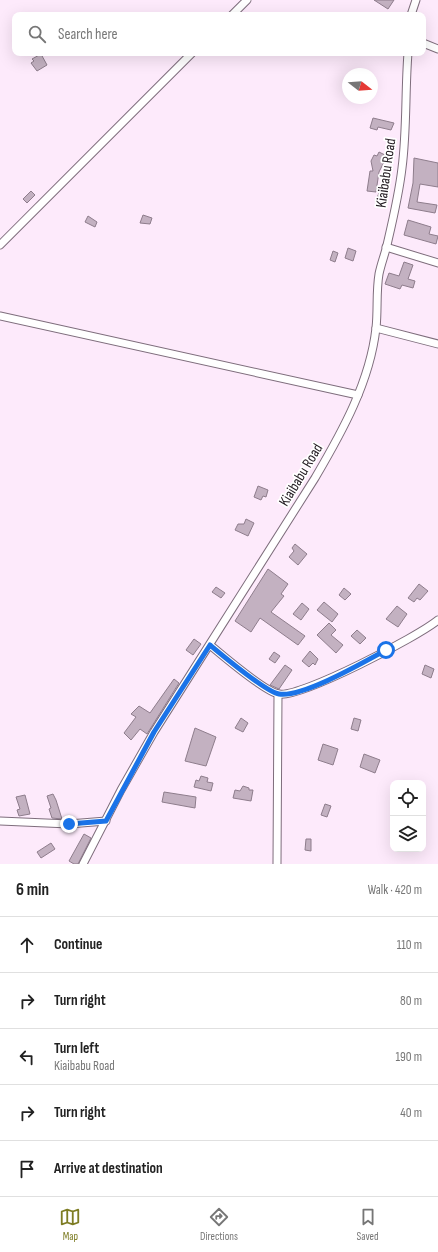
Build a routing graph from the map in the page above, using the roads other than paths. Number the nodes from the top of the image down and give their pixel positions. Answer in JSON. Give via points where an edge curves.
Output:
{"nodes":[{"id":1,"x":247,"y":0,"type":"edge"},
{"id":2,"x":416,"y":0,"type":"edge"},
{"id":3,"x":235,"y":12,"type":"edge"},
{"id":4,"x":413,"y":12,"type":"edge"},
{"id":5,"x":426,"y":44,"type":"edge"},
{"id":6,"x":438,"y":49,"type":"edge"},
{"id":7,"x":189,"y":56,"type":"edge"},
{"id":8,"x":408,"y":56,"type":"edge"},
{"id":9,"x":0,"y":245,"type":"edge"},
{"id":10,"x":386,"y":247,"type":"junction"},
{"id":11,"x":438,"y":263,"type":"edge"},
{"id":12,"x":0,"y":316,"type":"edge"},
{"id":13,"x":376,"y":328,"type":"junction"},
{"id":14,"x":438,"y":344,"type":"edge"},
{"id":15,"x":358,"y":395,"type":"junction"},
{"id":16,"x":438,"y":620,"type":"edge"},
{"id":17,"x":210,"y":645,"type":"junction"},
{"id":18,"x":278,"y":694,"type":"junction"},
{"id":19,"x":106,"y":821,"type":"junction"},
{"id":20,"x":0,"y":822,"type":"edge"},
{"id":21,"x":83,"y":864,"type":"edge"},
{"id":22,"x":277,"y":864,"type":"edge"}],
"edges":[{"from":1,"to":3,"type":"street"},
{"from":2,"to":4,"type":"street"},
{"from":5,"to":6,"type":"street"},
{"from":7,"to":9,"type":"street"},
{"from":8,"to":10,"type":"street","name":"Kiaibabu Road","via":[[402,169]]},
{"from":10,"to":11,"type":"street"},
{"from":10,"to":13,"type":"street","name":"Kiaibabu Road","via":[[379,272]]},
{"from":12,"to":15,"type":"street"},
{"from":13,"to":14,"type":"street"},
{"from":13,"to":15,"type":"street","name":"Kiaibabu Road"},
{"from":15,"to":17,"type":"street","name":"Kiaibabu Road","via":[[315,478]]},
{"from":16,"to":18,"type":"street","via":[[407,640],[331,678],[294,692]]},
{"from":17,"to":18,"type":"street"},
{"from":17,"to":19,"type":"street","name":"Kiaibabu Road","via":[[154,732]]},
{"from":18,"to":22,"type":"street"},
{"from":19,"to":20,"type":"street","via":[[69,824]]},
{"from":19,"to":21,"type":"street","name":"Kiaibabu Road"}]}
